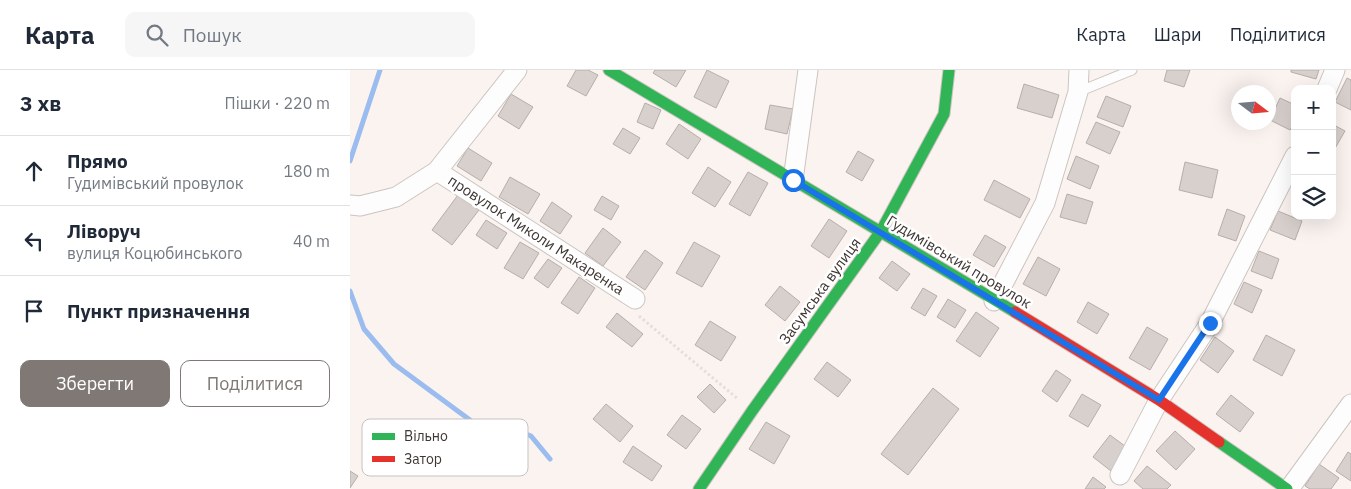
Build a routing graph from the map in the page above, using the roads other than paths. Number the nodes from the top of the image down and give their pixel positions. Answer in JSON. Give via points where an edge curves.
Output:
{"nodes":[{"id":1,"x":517,"y":70,"type":"edge"},
{"id":2,"x":609,"y":70,"type":"edge"},
{"id":3,"x":808,"y":70,"type":"edge"},
{"id":4,"x":949,"y":70,"type":"edge"},
{"id":5,"x":1079,"y":70,"type":"edge"},
{"id":6,"x":1132,"y":70,"type":"edge"},
{"id":7,"x":1335,"y":70,"type":"edge"},
{"id":8,"x":1328,"y":85,"type":"edge"},
{"id":9,"x":1078,"y":92,"type":"junction"},
{"id":10,"x":1291,"y":164,"type":"edge"},
{"id":11,"x":436,"y":170,"type":"junction"},
{"id":12,"x":793,"y":180,"type":"junction"},
{"id":13,"x":355,"y":205,"type":"edge"},
{"id":14,"x":881,"y":231,"type":"junction"},
{"id":15,"x":635,"y":299,"type":"road end"},
{"id":16,"x":994,"y":301,"type":"junction"},
{"id":17,"x":1159,"y":400,"type":"junction"},
{"id":18,"x":1351,"y":404,"type":"edge"},
{"id":19,"x":1120,"y":475,"type":"dead end"},
{"id":20,"x":699,"y":489,"type":"edge"},
{"id":21,"x":1288,"y":489,"type":"edge"}],
"edges":[{"from":1,"to":11,"type":"street"},
{"from":2,"to":12,"type":"street","name":"Гудимівський провулок"},
{"from":3,"to":12,"type":"street"},
{"from":4,"to":14,"type":"street","name":"Засумська вулиця","via":[[944,114]]},
{"from":5,"to":9,"type":"street"},
{"from":6,"to":9,"type":"lane"},
{"from":7,"to":8,"type":"street"},
{"from":9,"to":16,"type":"street","via":[[1045,203]]},
{"from":10,"to":17,"type":"street","via":[[1210,323]]},
{"from":11,"to":13,"type":"street","via":[[396,198]]},
{"from":11,"to":15,"type":"street","name":"провулок Миколи Макаренка"},
{"from":12,"to":14,"type":"street","name":"Гудимівський провулок"},
{"from":14,"to":16,"type":"street","name":"Гудимівський провулок"},
{"from":14,"to":20,"type":"street","name":"Засумська вулиця"},
{"from":16,"to":17,"type":"street","name":"Гудимівський провулок"},
{"from":17,"to":19,"type":"street"},
{"from":17,"to":21,"type":"street","name":"Гудимівський провулок"},
{"from":18,"to":21,"type":"street"}]}
